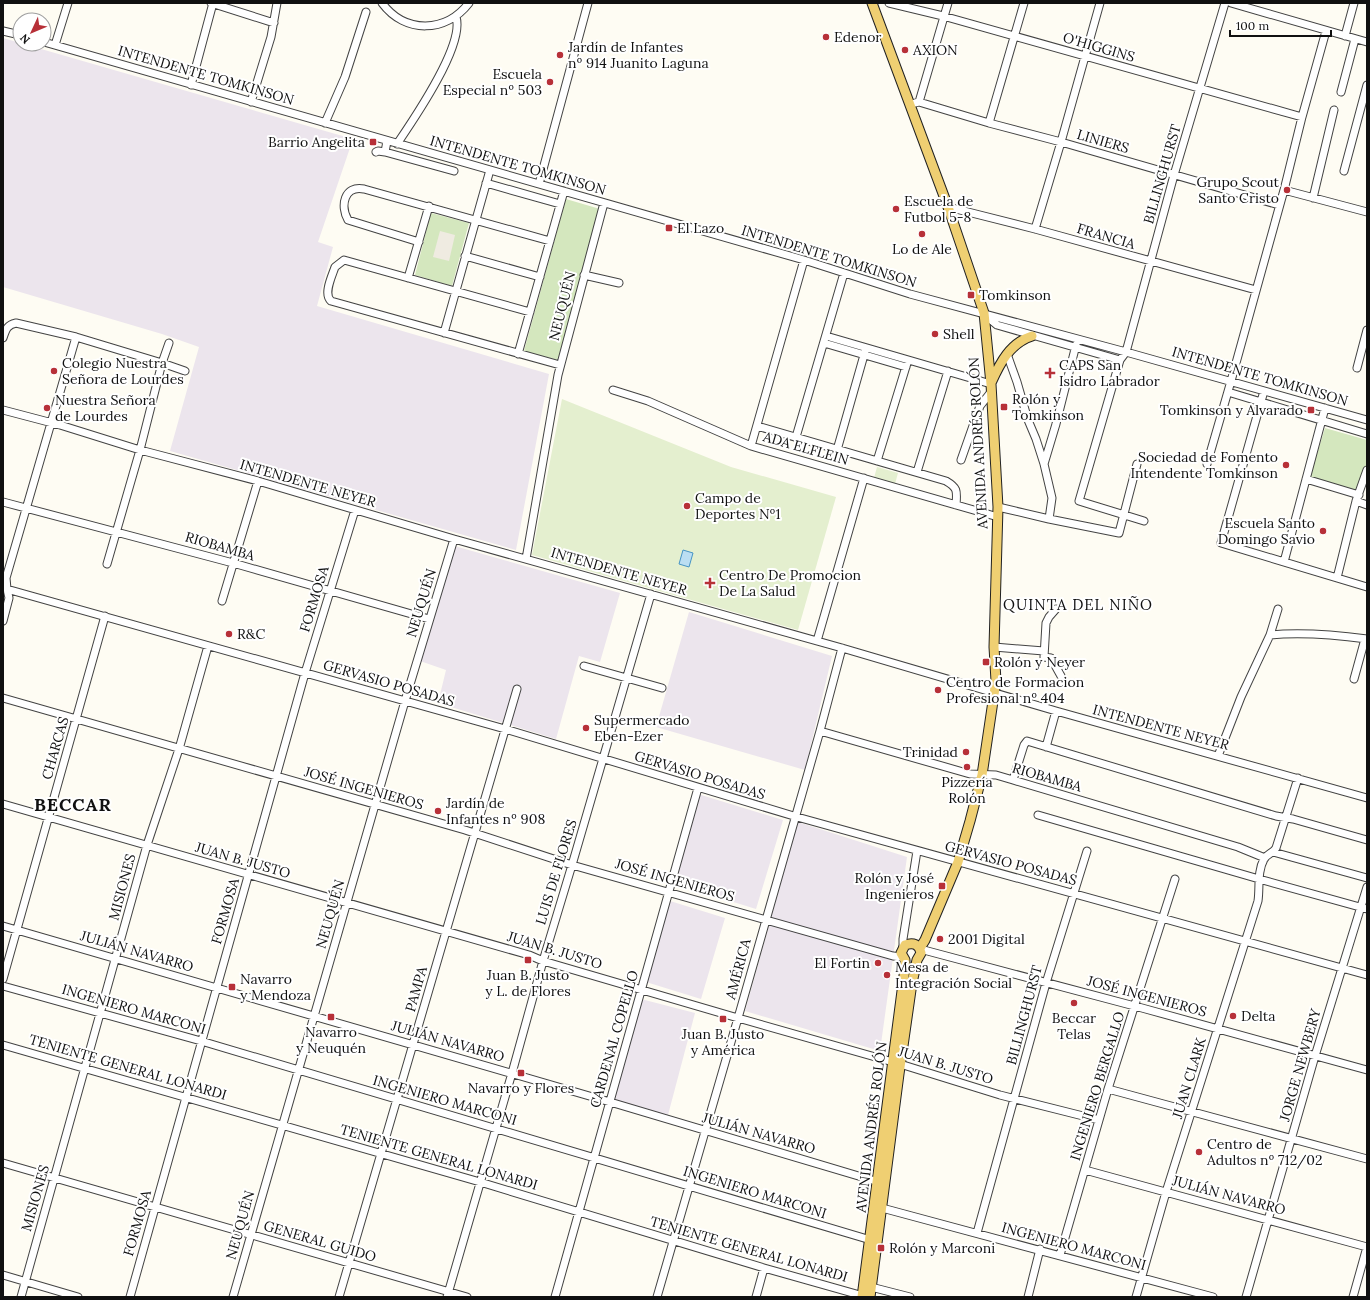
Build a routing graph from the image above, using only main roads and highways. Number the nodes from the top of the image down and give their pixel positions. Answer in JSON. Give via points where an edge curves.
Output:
{"nodes":[{"id":1,"x":872,"y":3,"type":"edge"},
{"id":2,"x":1032,"y":336,"type":"road end"},
{"id":3,"x":991,"y":388,"type":"junction"},
{"id":4,"x":918,"y":947,"type":"junction"},
{"id":5,"x":903,"y":955,"type":"junction"},
{"id":6,"x":917,"y":960,"type":"junction"},
{"id":7,"x":897,"y":1063,"type":"junction"},
{"id":8,"x":882,"y":1183,"type":"junction"},
{"id":9,"x":874,"y":1241,"type":"junction"},
{"id":10,"x":865,"y":1297,"type":"edge"}],
"edges":[{"from":1,"to":3,"type":"main road","name":"AVENIDA ANDRÉS ROLÓN","via":[[948,207],[984,313]]},
{"from":2,"to":3,"type":"main road","via":[[1022,339],[1007,354]]},
{"from":3,"to":4,"type":"main road","name":"AVENIDA ANDRÉS ROLÓN","via":[[998,507],[994,647],[996,682],[982,775],[958,862],[926,939]]},
{"from":4,"to":5,"type":"main road","name":"AVENIDA ANDRÉS ROLÓN","via":[[910,943],[905,945]]},
{"from":4,"to":6,"type":"main road","name":"AVENIDA ANDRÉS ROLÓN","via":[[920,957]]},
{"from":5,"to":6,"type":"main road","via":[[908,962]]},
{"from":5,"to":7,"type":"main road","name":"AVENIDA ANDRÉS ROLÓN","via":[[905,968]]},
{"from":6,"to":7,"type":"main road","name":"AVENIDA ANDRÉS ROLÓN"},
{"from":7,"to":8,"type":"main road","name":"AVENIDA ANDRÉS ROLÓN"},
{"from":8,"to":9,"type":"main road","name":"AVENIDA ANDRÉS ROLÓN"},
{"from":8,"to":9,"type":"main road","name":"AVENIDA ANDRÉS ROLÓN","via":[[882,1208]]},
{"from":9,"to":10,"type":"main road","name":"AVENIDA ANDRÉS ROLÓN"}]}
